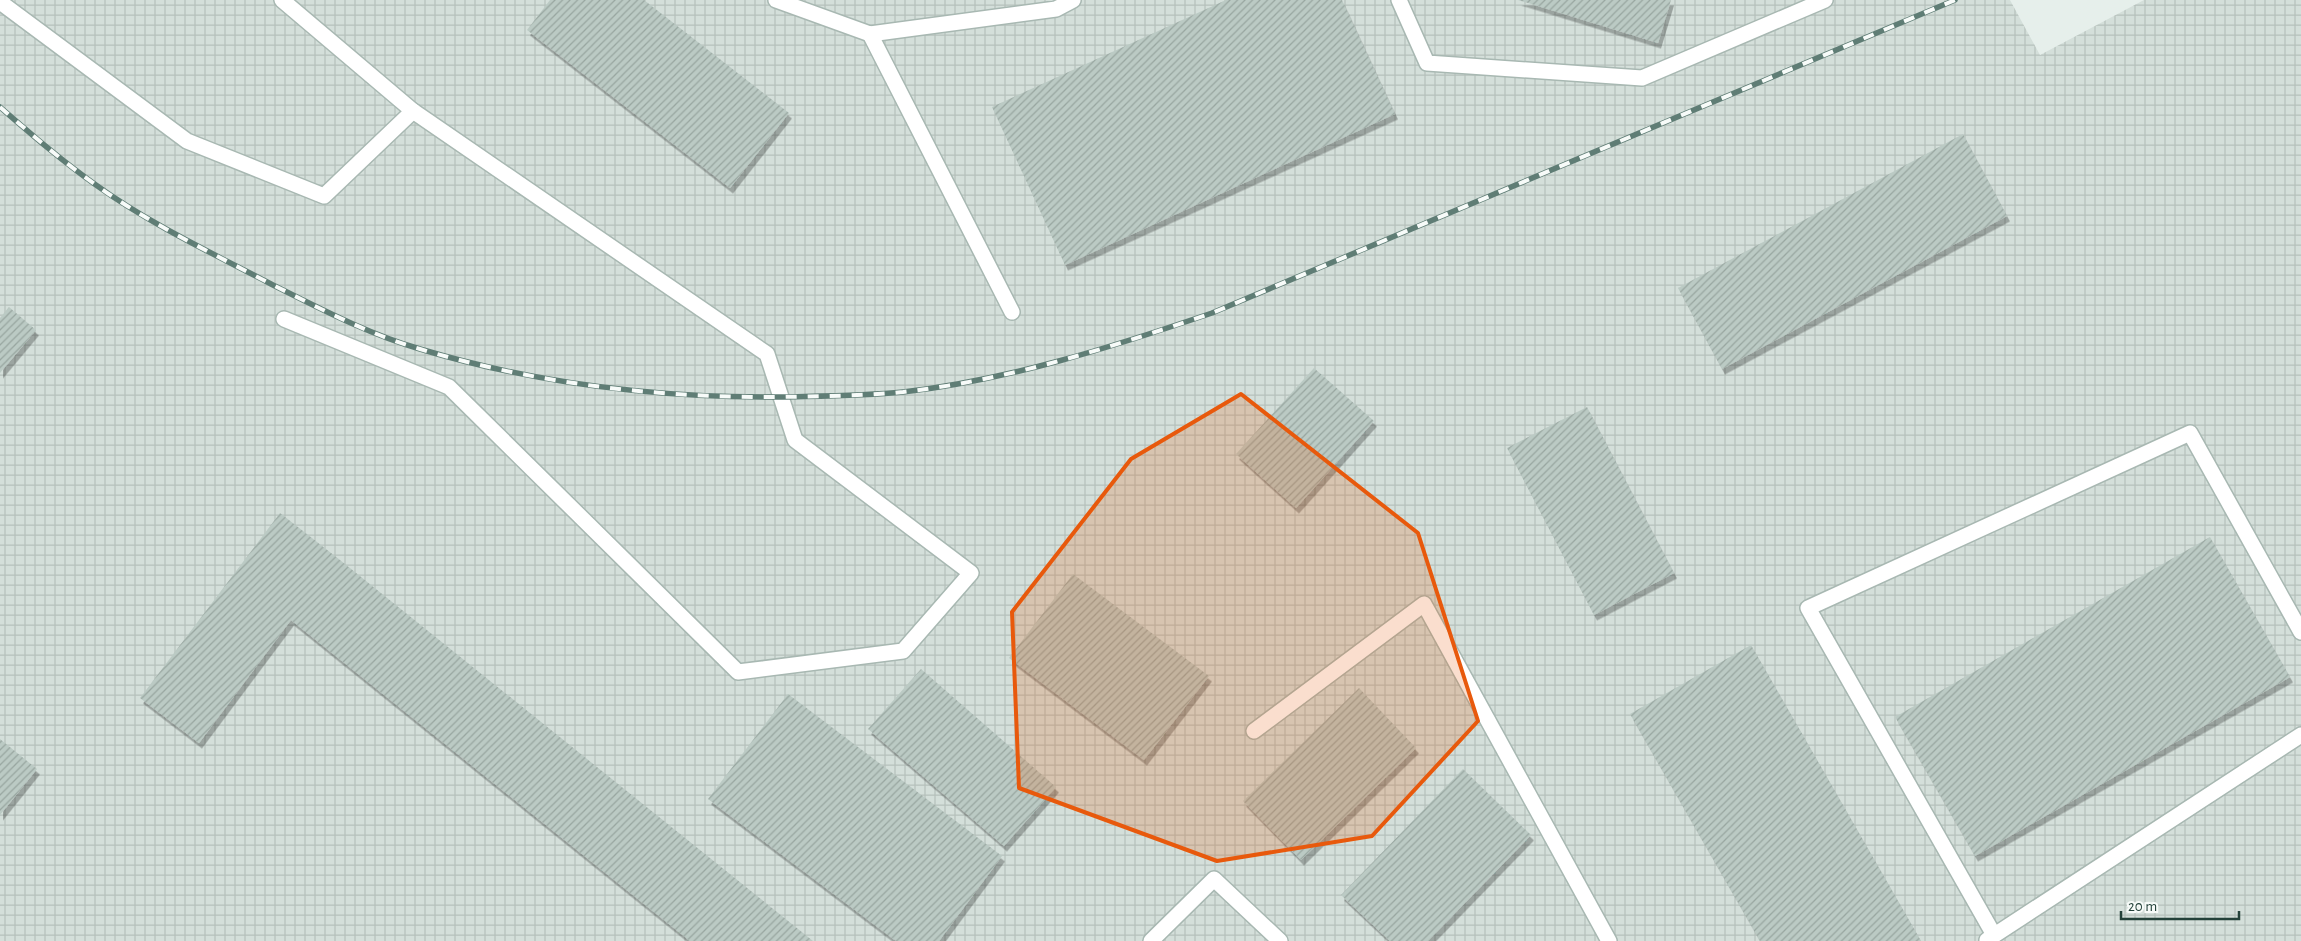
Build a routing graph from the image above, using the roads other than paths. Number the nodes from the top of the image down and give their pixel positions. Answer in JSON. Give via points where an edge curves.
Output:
{"nodes":[{"id":1,"x":282,"y":0,"type":"edge"},
{"id":2,"x":776,"y":0,"type":"edge"},
{"id":3,"x":1073,"y":0,"type":"edge"},
{"id":4,"x":1399,"y":0,"type":"edge"},
{"id":5,"x":1825,"y":0,"type":"edge"},
{"id":6,"x":0,"y":2,"type":"edge"},
{"id":7,"x":870,"y":34,"type":"junction"},
{"id":8,"x":413,"y":111,"type":"junction"},
{"id":9,"x":1012,"y":312,"type":"dead end"},
{"id":10,"x":284,"y":319,"type":"dead end"},
{"id":11,"x":2301,"y":632,"type":"edge"},
{"id":12,"x":1254,"y":731,"type":"dead end"},
{"id":13,"x":2301,"y":735,"type":"edge"},
{"id":14,"x":1990,"y":938,"type":"edge"},
{"id":15,"x":1151,"y":941,"type":"edge"},
{"id":16,"x":1280,"y":941,"type":"edge"},
{"id":17,"x":1609,"y":941,"type":"edge"}],
"edges":[{"from":1,"to":8,"type":"lane"},
{"from":2,"to":7,"type":"lane"},
{"from":3,"to":7,"type":"lane","via":[[1056,9]]},
{"from":4,"to":5,"type":"lane","via":[[1426,63],[1642,78]]},
{"from":6,"to":8,"type":"lane","via":[[187,141],[324,196]]},
{"from":7,"to":9,"type":"lane"},
{"from":8,"to":10,"type":"lane","via":[[767,354],[795,440],[970,572],[903,651],[738,672],[449,387]]},
{"from":11,"to":14,"type":"lane","via":[[2190,433],[1808,608]]},
{"from":12,"to":17,"type":"lane","via":[[1424,604]]},
{"from":13,"to":14,"type":"lane"},
{"from":15,"to":16,"type":"lane","via":[[1214,879]]}]}
